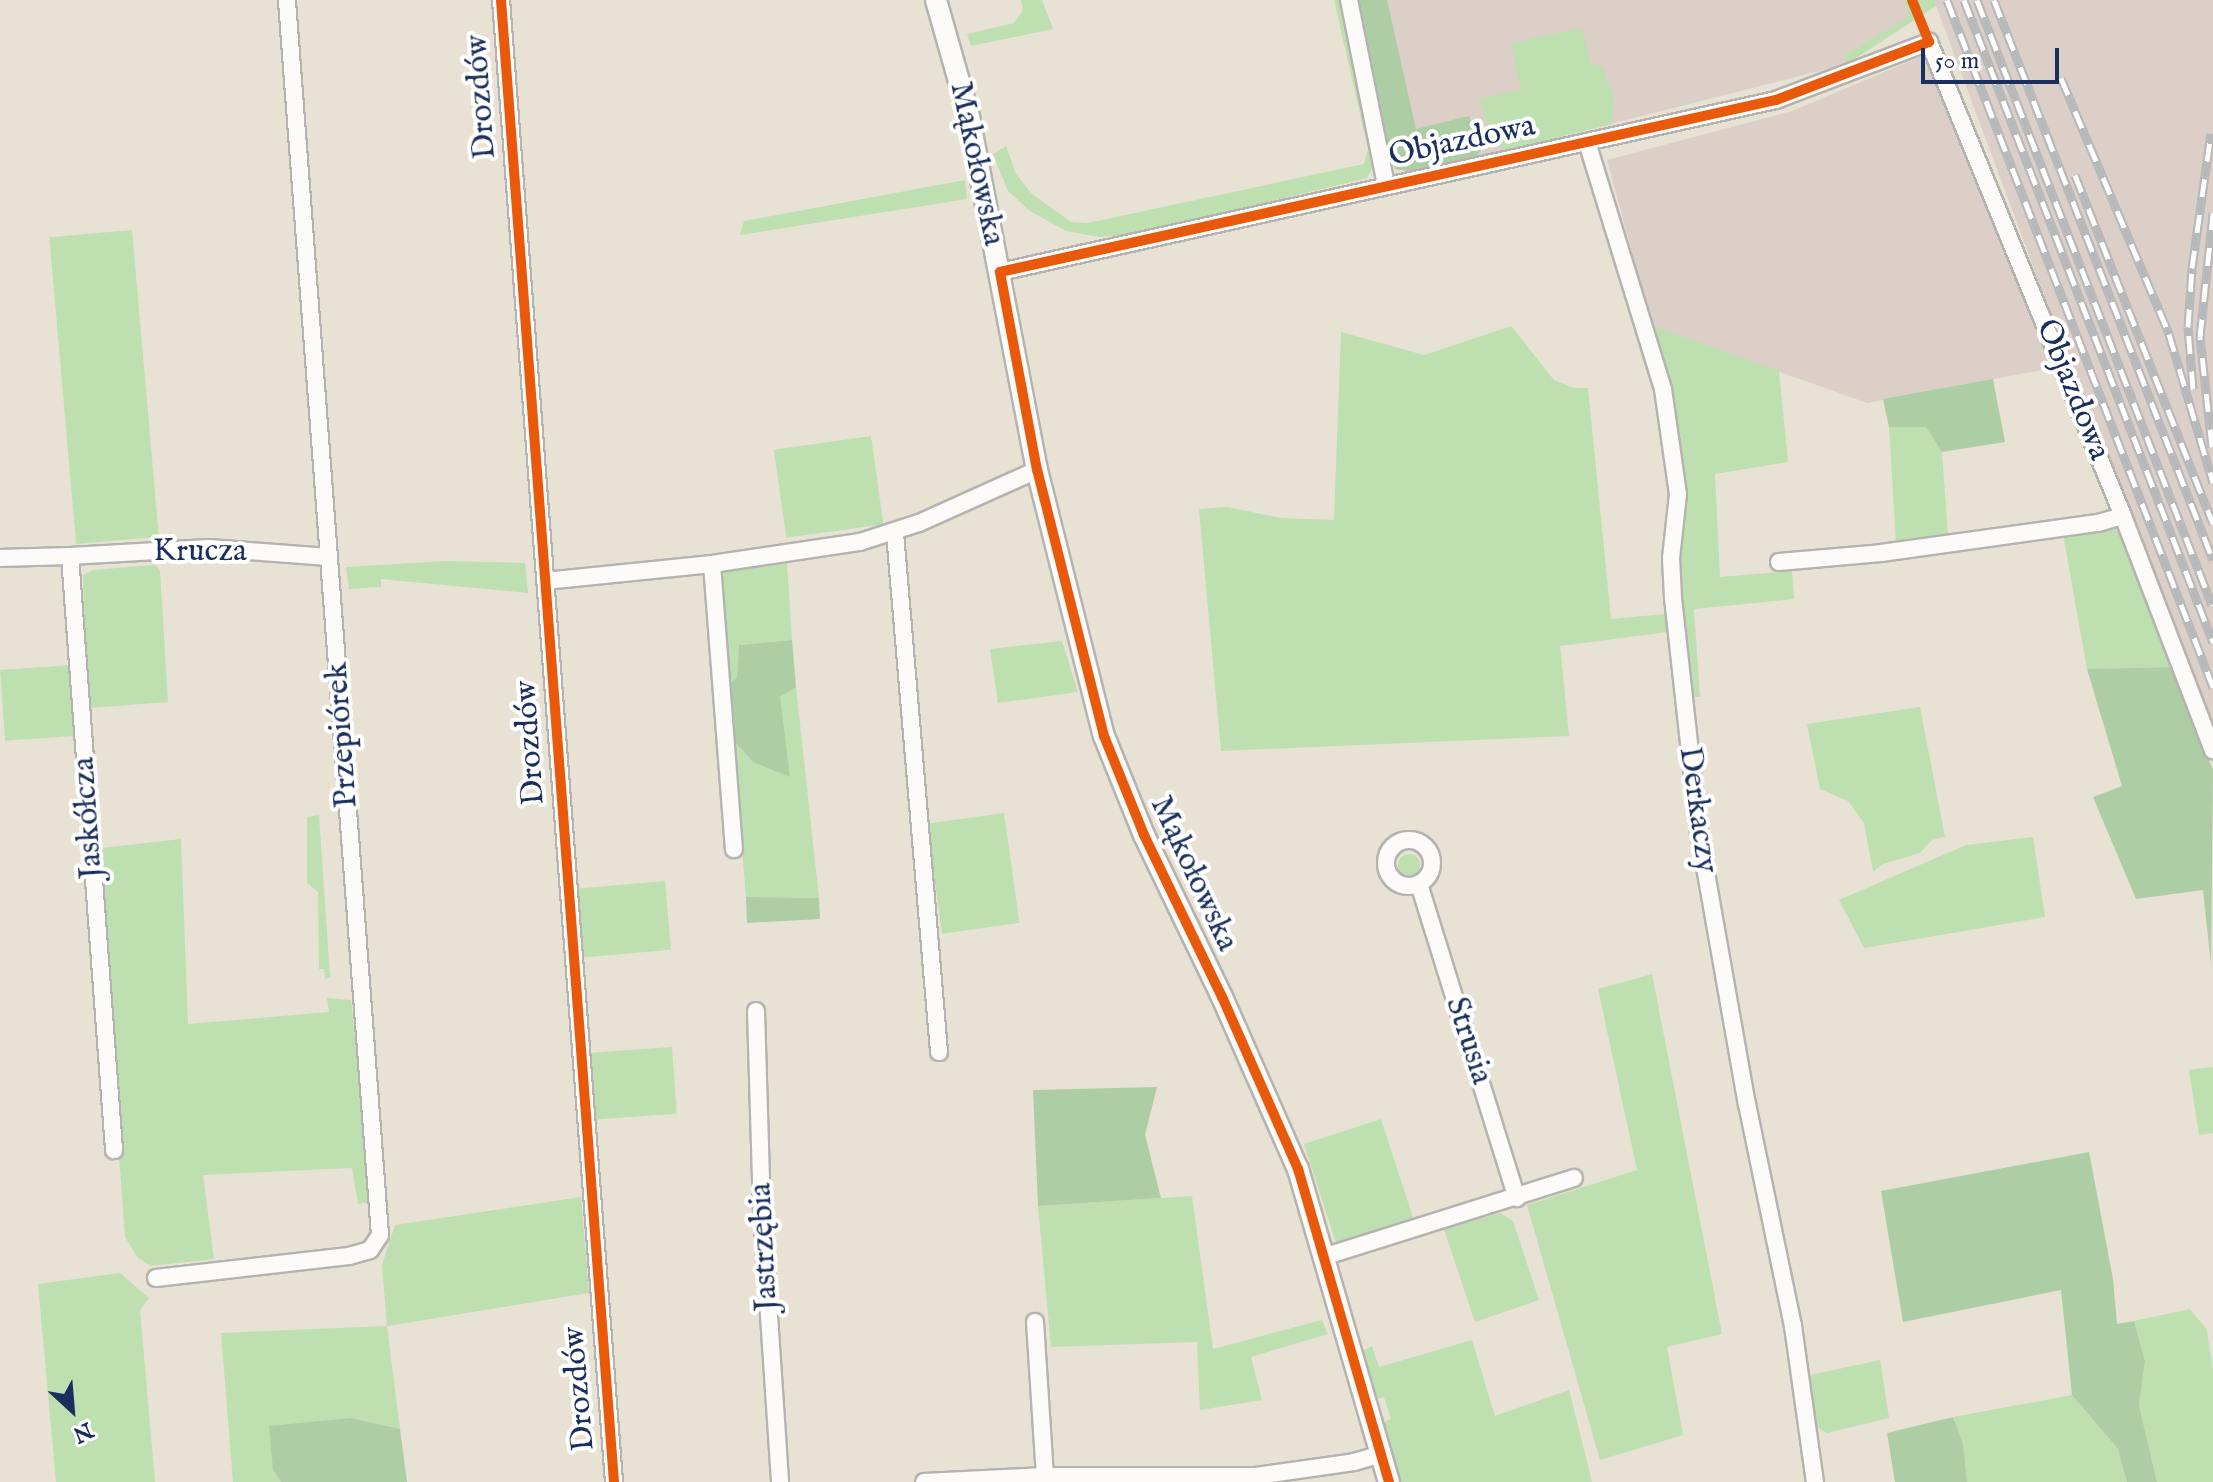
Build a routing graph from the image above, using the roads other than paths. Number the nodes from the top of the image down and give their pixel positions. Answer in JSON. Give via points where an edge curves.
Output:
{"nodes":[{"id":1,"x":287,"y":0,"type":"edge"},
{"id":2,"x":501,"y":0,"type":"edge"},
{"id":3,"x":936,"y":0,"type":"edge"},
{"id":4,"x":1349,"y":0,"type":"edge"},
{"id":5,"x":1587,"y":142,"type":"junction"},
{"id":6,"x":1386,"y":185,"type":"junction"},
{"id":7,"x":1000,"y":272,"type":"junction"},
{"id":8,"x":1037,"y":470,"type":"junction"},
{"id":9,"x":2123,"y":516,"type":"junction"},
{"id":10,"x":895,"y":533,"type":"junction"},
{"id":11,"x":70,"y":556,"type":"junction"},
{"id":12,"x":329,"y":557,"type":"junction"},
{"id":13,"x":0,"y":558,"type":"edge"},
{"id":14,"x":1779,"y":562,"type":"dead end"},
{"id":15,"x":712,"y":564,"type":"junction"},
{"id":16,"x":545,"y":581,"type":"junction"},
{"id":17,"x":2213,"y":750,"type":"edge"},
{"id":18,"x":734,"y":849,"type":"dead end"},
{"id":19,"x":1419,"y":884,"type":"dead end"},
{"id":20,"x":756,"y":1011,"type":"dead end"},
{"id":21,"x":939,"y":1052,"type":"dead end"},
{"id":22,"x":114,"y":1150,"type":"dead end"},
{"id":23,"x":1574,"y":1178,"type":"dead end"},
{"id":24,"x":1517,"y":1198,"type":"junction"},
{"id":25,"x":1323,"y":1257,"type":"junction"},
{"id":26,"x":156,"y":1278,"type":"dead end"},
{"id":27,"x":1035,"y":1322,"type":"dead end"},
{"id":28,"x":1382,"y":1454,"type":"junction"},
{"id":29,"x":1045,"y":1476,"type":"junction"},
{"id":30,"x":1094,"y":1479,"type":"edge"},
{"id":31,"x":1256,"y":1479,"type":"edge"},
{"id":32,"x":614,"y":1482,"type":"edge"},
{"id":33,"x":780,"y":1482,"type":"edge"},
{"id":34,"x":924,"y":1482,"type":"edge"},
{"id":35,"x":1389,"y":1482,"type":"edge"},
{"id":36,"x":1815,"y":1482,"type":"edge"}],
"edges":[{"from":1,"to":12,"type":"street","name":"Przepiórek"},
{"from":2,"to":16,"type":"street","name":"Drozdów"},
{"from":3,"to":7,"type":"street","name":"Mąkołowska","via":[[969,117]]},
{"from":4,"to":6,"type":"street"},
{"from":5,"to":6,"type":"street","name":"Objazdowa"},
{"from":5,"to":9,"type":"street","name":"Objazdowa","via":[[1776,100],[1929,42]]},
{"from":5,"to":36,"type":"street","name":"Derkaczy","via":[[1663,389],[1678,494],[1673,598],[1699,833],[1793,1326]]},
{"from":6,"to":7,"type":"street","name":"Objazdowa"},
{"from":7,"to":8,"type":"street","name":"Mąkołowska"},
{"from":8,"to":10,"type":"street"},
{"from":8,"to":25,"type":"street","name":"Mąkołowska","via":[[1104,736],[1144,835],[1278,1119]]},
{"from":9,"to":14,"type":"street","via":[[1881,553]]},
{"from":9,"to":17,"type":"street","name":"Objazdowa"},
{"from":10,"to":15,"type":"street"},
{"from":10,"to":21,"type":"street"},
{"from":11,"to":12,"type":"street","name":"Krucza","via":[[209,548]]},
{"from":11,"to":13,"type":"street"},
{"from":11,"to":22,"type":"street","name":"Jaskółcza"},
{"from":12,"to":26,"type":"street","name":"Przepiórek","via":[[380,1235],[375,1247],[353,1256]]},
{"from":15,"to":16,"type":"street"},
{"from":15,"to":18,"type":"street"},
{"from":16,"to":32,"type":"street","name":"Drozdów"},
{"from":19,"to":24,"type":"street","name":"Strusia"},
{"from":20,"to":33,"type":"street","name":"Jastrzębia","via":[[762,1210]]},
{"from":23,"to":24,"type":"street"},
{"from":24,"to":25,"type":"street"},
{"from":25,"to":28,"type":"street","name":"Mąkołowska"},
{"from":27,"to":29,"type":"street"},
{"from":28,"to":31,"type":"street"},
{"from":28,"to":35,"type":"street","name":"Mąkołowska"},
{"from":29,"to":30,"type":"street"},
{"from":29,"to":34,"type":"street"},
{"from":30,"to":31,"type":"street"}]}
